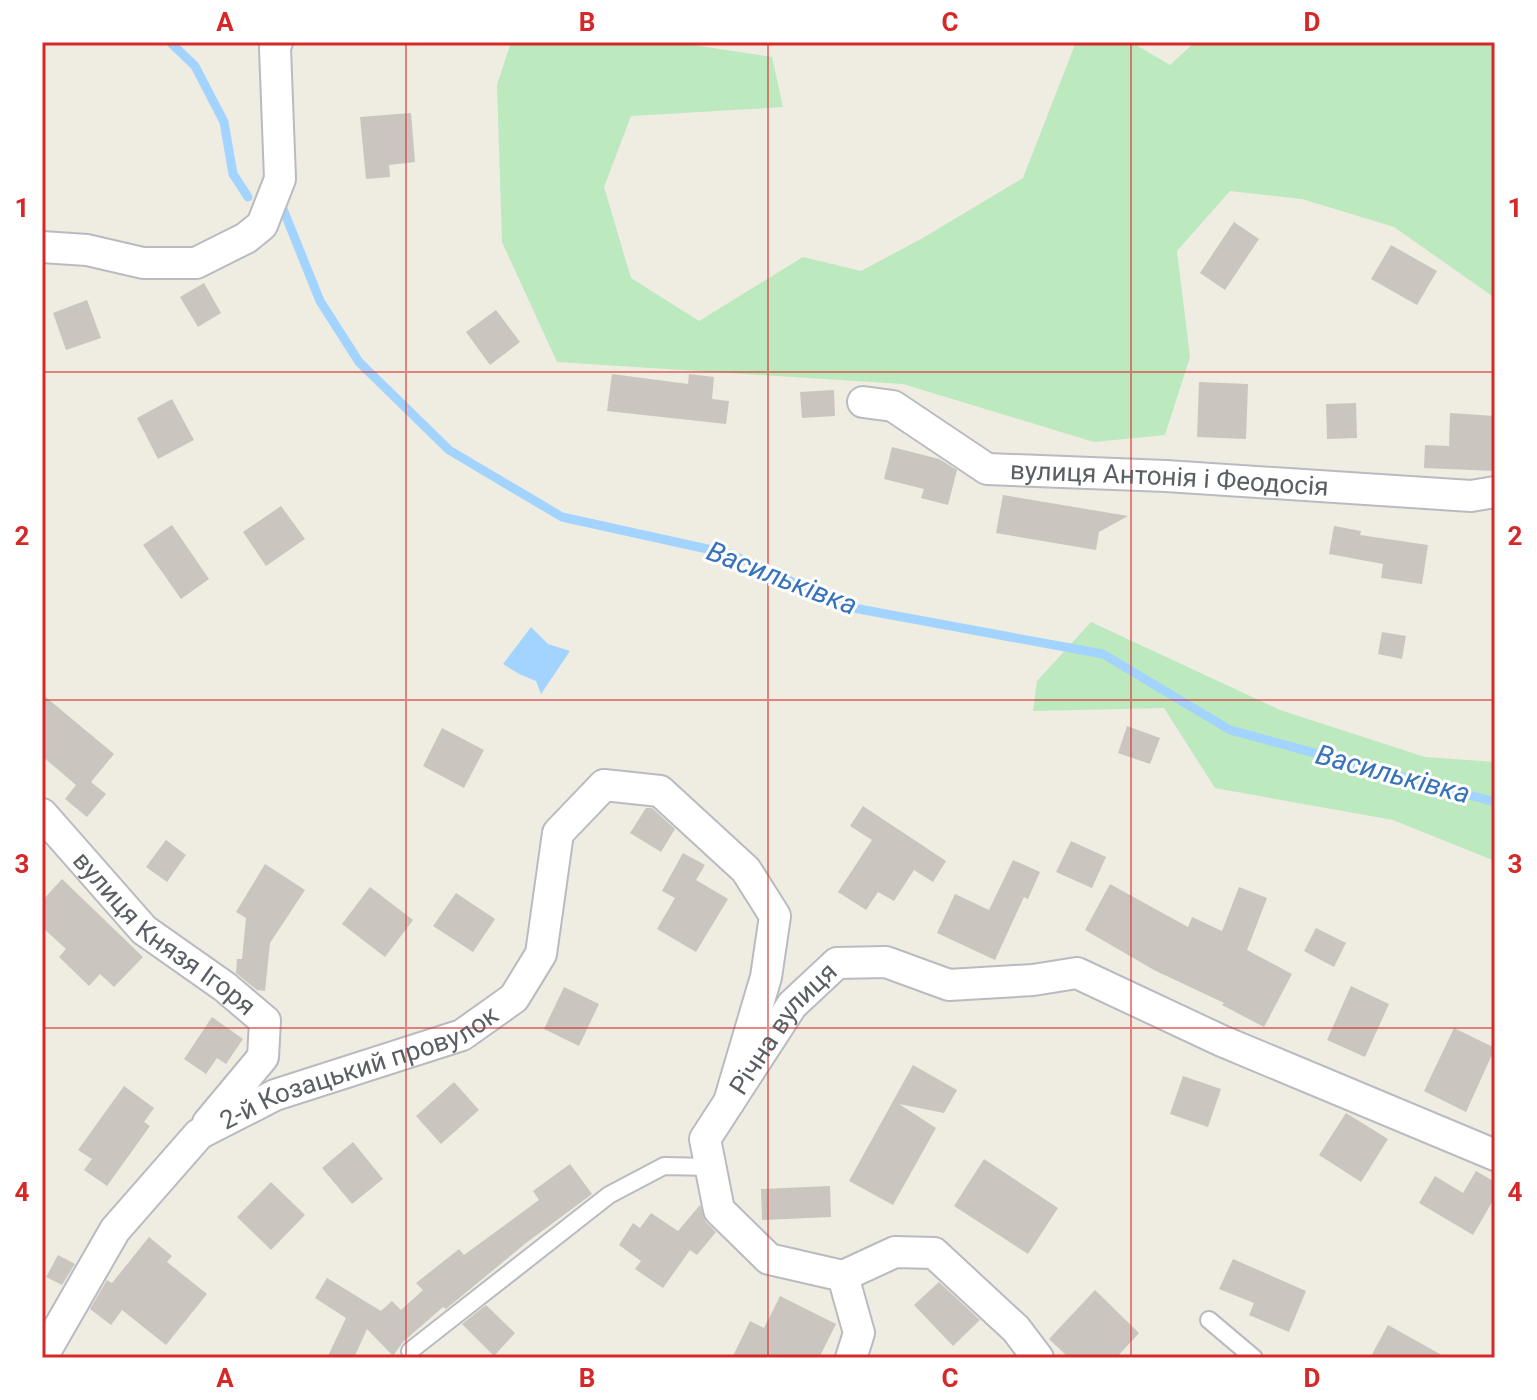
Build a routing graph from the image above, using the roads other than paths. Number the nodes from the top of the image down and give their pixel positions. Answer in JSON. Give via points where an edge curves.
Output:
{"nodes":[{"id":1,"x":277,"y":42,"type":"edge"},
{"id":2,"x":42,"y":247,"type":"edge"},
{"id":3,"x":863,"y":402,"type":"dead end"},
{"id":4,"x":1495,"y":492,"type":"edge"},
{"id":5,"x":42,"y":814,"type":"edge"},
{"id":6,"x":729,"y":1102,"type":"junction"},
{"id":7,"x":199,"y":1134,"type":"junction"},
{"id":8,"x":1495,"y":1155,"type":"edge"},
{"id":9,"x":710,"y":1167,"type":"junction"},
{"id":10,"x":843,"y":1276,"type":"junction"},
{"id":11,"x":1209,"y":1320,"type":"dead end"},
{"id":12,"x":410,"y":1351,"type":"dead end"},
{"id":13,"x":42,"y":1357,"type":"edge"},
{"id":14,"x":851,"y":1358,"type":"edge"},
{"id":15,"x":1038,"y":1358,"type":"edge"},
{"id":16,"x":1254,"y":1358,"type":"edge"}],
"edges":[{"from":1,"to":2,"type":"street","via":[[280,179],[262,225],[196,263],[143,263],[87,250]]},
{"from":3,"to":4,"type":"street","name":"вулиця Антонія і Феодосія","via":[[893,406],[987,469],[1471,496]]},
{"from":5,"to":7,"type":"street","name":"вулиця Князя Ігоря","via":[[144,930],[265,1021],[263,1057]]},
{"from":6,"to":7,"type":"street","name":"2-й Козацький провулок","via":[[766,977],[775,916],[746,870],[660,791],[604,785],[558,833],[541,954],[514,998],[462,1035],[275,1095]]},
{"from":6,"to":8,"type":"street","name":"Річна вулиця","via":[[792,1005],[837,963],[886,962],[949,985],[1077,973],[1222,1041]]},
{"from":6,"to":9,"type":"street","name":"Річна вулиця","via":[[705,1139]]},
{"from":7,"to":13,"type":"street","name":"2-й Козацький провулок","via":[[115,1230]]},
{"from":9,"to":10,"type":"street","name":"Річна вулиця","via":[[719,1210],[769,1259]]},
{"from":9,"to":12,"type":"lane","via":[[664,1166],[609,1195]]},
{"from":10,"to":14,"type":"street","via":[[859,1333]]},
{"from":10,"to":15,"type":"street","via":[[895,1252],[934,1253],[1016,1329]]},
{"from":11,"to":16,"type":"lane"}]}
